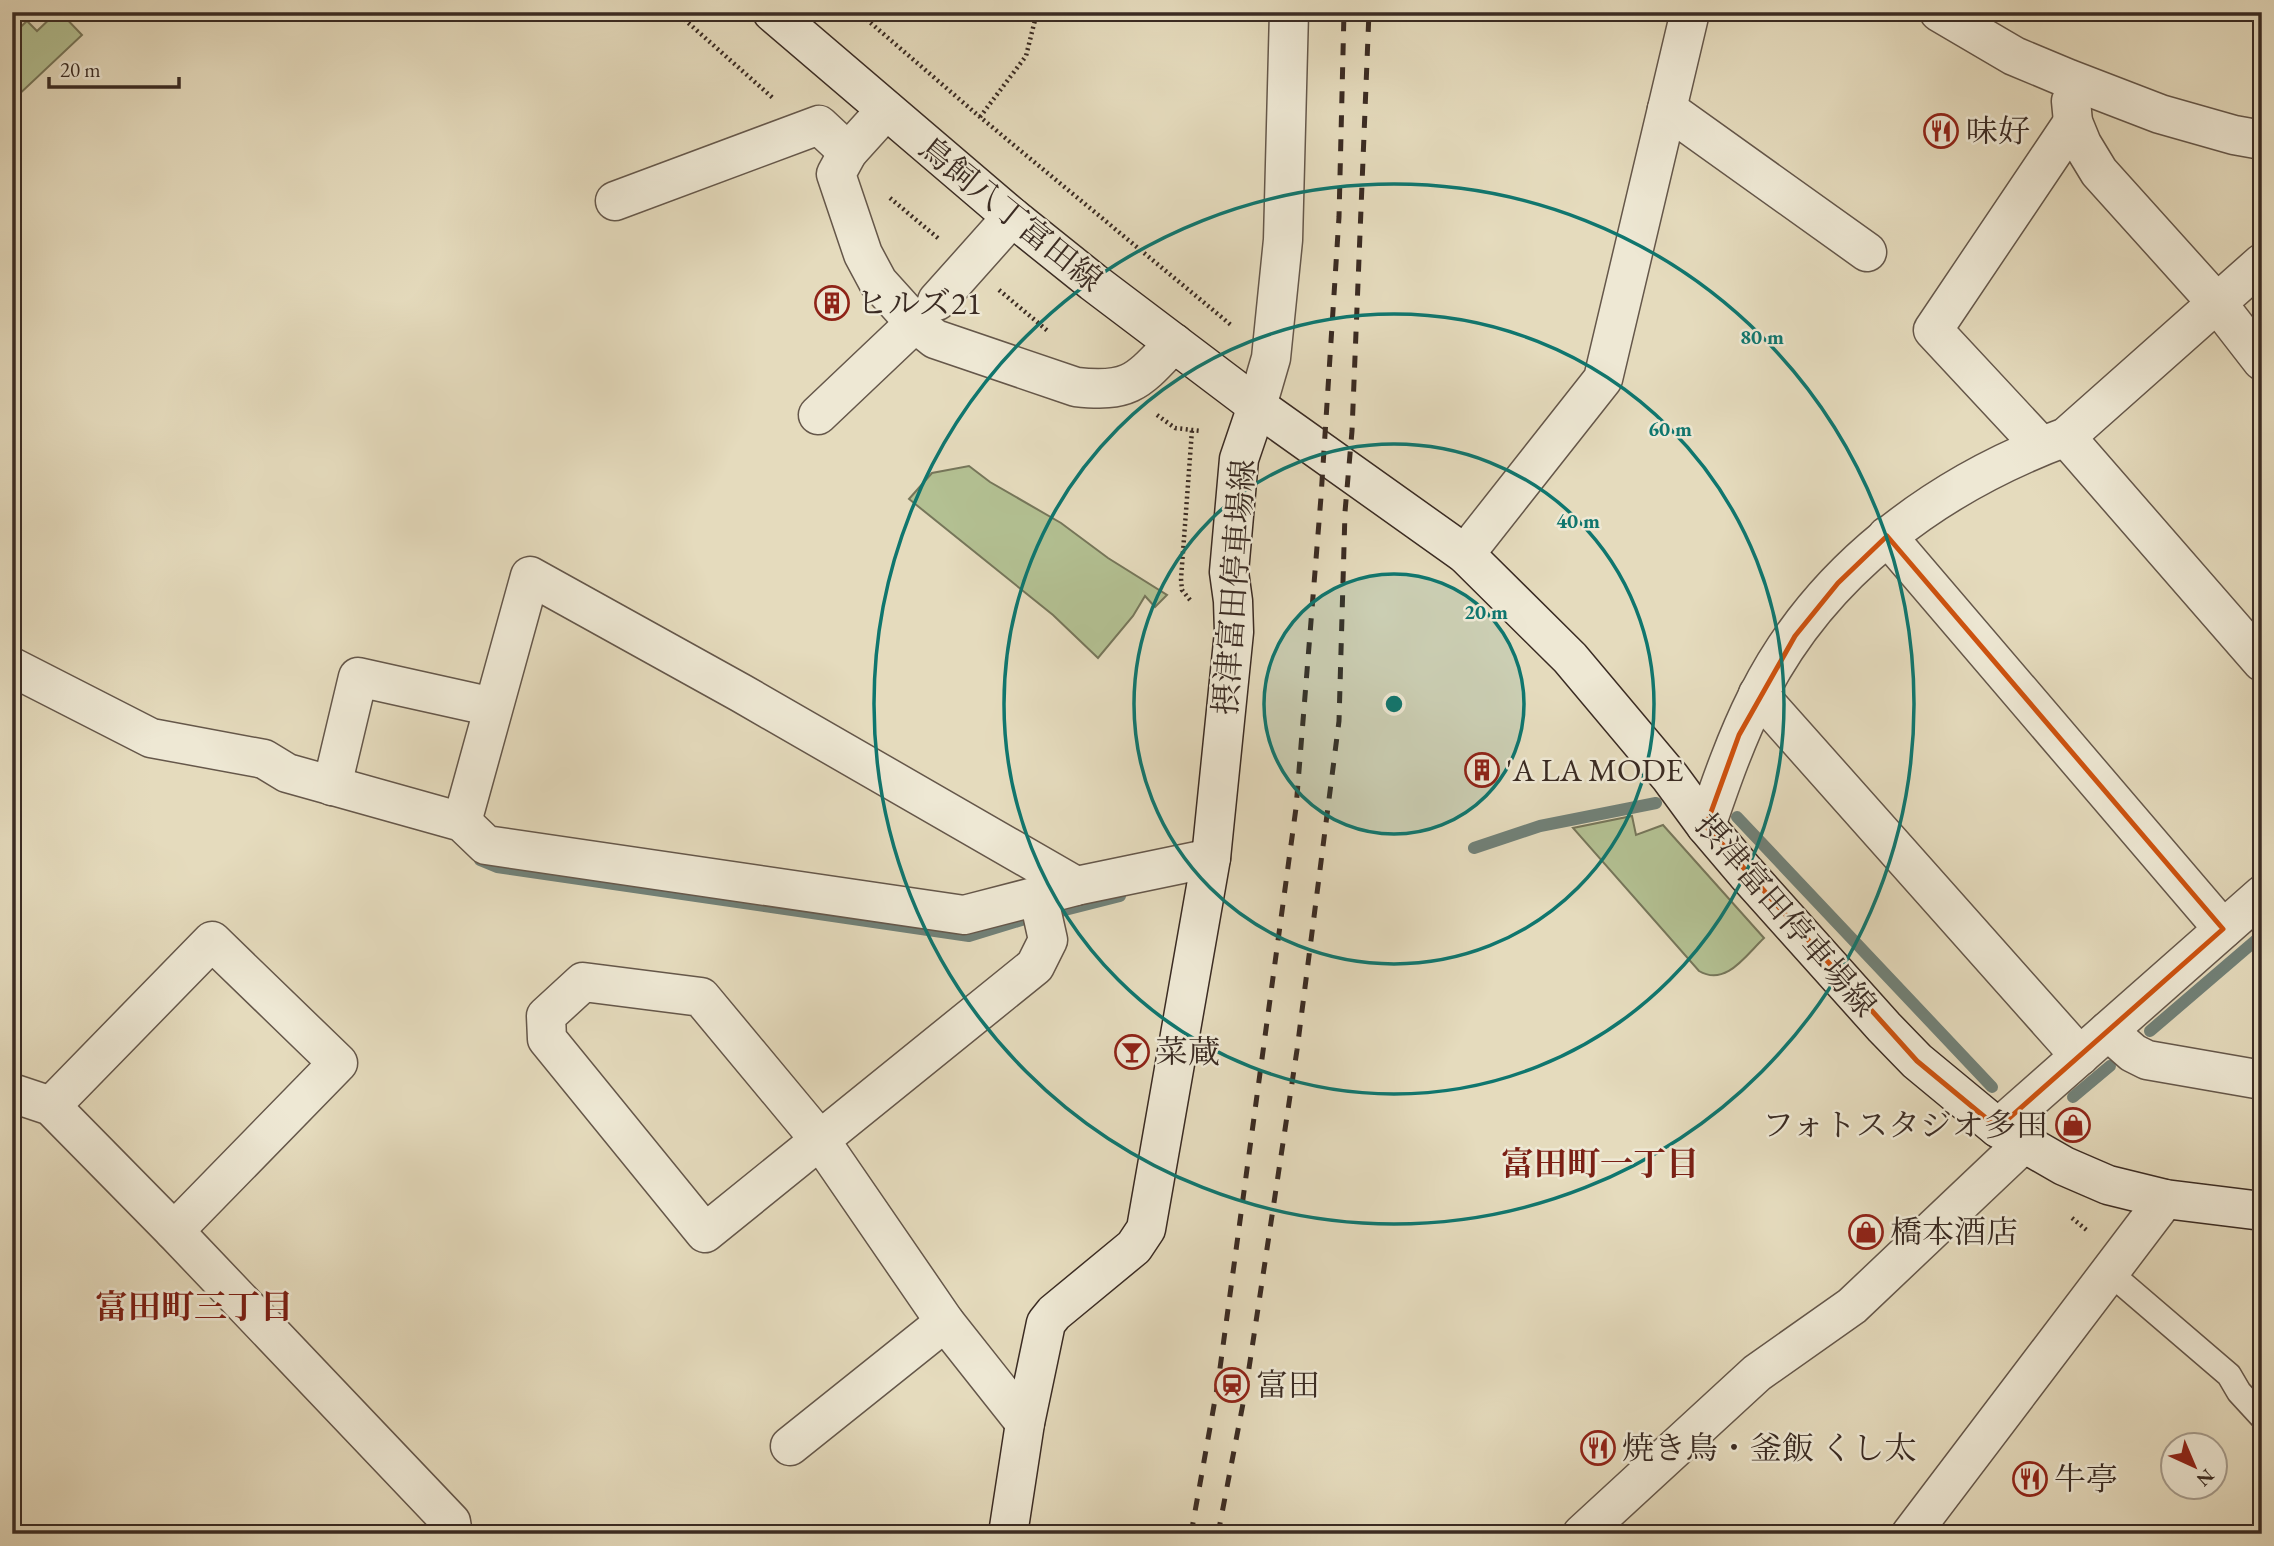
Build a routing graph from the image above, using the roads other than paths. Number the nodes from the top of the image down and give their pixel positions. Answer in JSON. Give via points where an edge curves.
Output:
{"nodes":[{"id":1,"x":772,"y":12,"type":"edge"},
{"id":2,"x":1289,"y":12,"type":"edge"},
{"id":3,"x":1690,"y":12,"type":"edge"},
{"id":4,"x":1939,"y":12,"type":"edge"},
{"id":5,"x":2069,"y":79,"type":"junction"},
{"id":6,"x":1667,"y":109,"type":"junction"},
{"id":7,"x":886,"y":110,"type":"junction"},
{"id":8,"x":2073,"y":122,"type":"junction"},
{"id":9,"x":2262,"y":140,"type":"edge"},
{"id":10,"x":848,"y":152,"type":"junction"},
{"id":11,"x":615,"y":201,"type":"dead end"},
{"id":12,"x":1012,"y":217,"type":"junction"},
{"id":13,"x":1867,"y":253,"type":"dead end"},
{"id":14,"x":2262,"y":263,"type":"edge"},
{"id":15,"x":2217,"y":303,"type":"junction"},
{"id":16,"x":926,"y":312,"type":"junction"},
{"id":17,"x":1174,"y":343,"type":"junction"},
{"id":18,"x":2262,"y":360,"type":"edge"},
{"id":19,"x":1257,"y":406,"type":"junction"},
{"id":20,"x":818,"y":415,"type":"dead end"},
{"id":21,"x":2054,"y":442,"type":"junction"},
{"id":22,"x":1887,"y":536,"type":"junction"},
{"id":23,"x":1465,"y":554,"type":"junction"},
{"id":24,"x":2262,"y":662,"type":"edge"},
{"id":25,"x":12,"y":667,"type":"edge"},
{"id":26,"x":1758,"y":694,"type":"junction"},
{"id":27,"x":493,"y":707,"type":"junction"},
{"id":28,"x":332,"y":786,"type":"junction"},
{"id":29,"x":462,"y":822,"type":"junction"},
{"id":30,"x":1706,"y":826,"type":"junction"},
{"id":31,"x":1211,"y":858,"type":"junction"},
{"id":32,"x":1076,"y":886,"type":"junction"},
{"id":33,"x":1038,"y":895,"type":"junction"},
{"id":34,"x":2262,"y":895,"type":"edge"},
{"id":35,"x":2222,"y":929,"type":"junction"},
{"id":36,"x":2108,"y":1031,"type":"junction"},
{"id":37,"x":2080,"y":1056,"type":"junction"},
{"id":38,"x":2262,"y":1080,"type":"edge"},
{"id":39,"x":12,"y":1093,"type":"edge"},
{"id":40,"x":51,"y":1106,"type":"junction"},
{"id":41,"x":2011,"y":1136,"type":"junction"},
{"id":42,"x":820,"y":1140,"type":"junction"},
{"id":43,"x":2165,"y":1199,"type":"junction"},
{"id":44,"x":2262,"y":1211,"type":"edge"},
{"id":45,"x":174,"y":1231,"type":"junction"},
{"id":46,"x":2110,"y":1273,"type":"junction"},
{"id":47,"x":945,"y":1322,"type":"junction"},
{"id":48,"x":2262,"y":1417,"type":"edge"},
{"id":49,"x":1025,"y":1423,"type":"junction"},
{"id":50,"x":790,"y":1446,"type":"dead end"},
{"id":51,"x":453,"y":1534,"type":"edge"},
{"id":52,"x":1008,"y":1534,"type":"edge"},
{"id":53,"x":1582,"y":1534,"type":"edge"},
{"id":54,"x":1911,"y":1534,"type":"edge"}],
"edges":[{"from":1,"to":7,"type":"street","name":"鳥飼八丁富田線"},
{"from":2,"to":19,"type":"street","via":[[1283,240],[1271,358]]},
{"from":3,"to":6,"type":"street"},
{"from":4,"to":5,"type":"street","via":[[2014,56]]},
{"from":5,"to":8,"type":"street"},
{"from":5,"to":9,"type":"street","via":[[2160,114]]},
{"from":6,"to":13,"type":"street"},
{"from":6,"to":23,"type":"street","via":[[1603,379]]},
{"from":7,"to":10,"type":"street"},
{"from":7,"to":12,"type":"street","name":"鳥飼八丁富田線"},
{"from":8,"to":15,"type":"street","via":[[2099,172]]},
{"from":8,"to":21,"type":"street","via":[[1933,330]]},
{"from":10,"to":11,"type":"street","via":[[819,125]]},
{"from":10,"to":16,"type":"street","via":[[836,174],[863,254],[878,282]]},
{"from":12,"to":16,"type":"street"},
{"from":12,"to":17,"type":"street","name":"鳥飼八丁富田線"},
{"from":14,"to":15,"type":"street"},
{"from":15,"to":18,"type":"street"},
{"from":15,"to":21,"type":"street"},
{"from":16,"to":17,"type":"street","via":[[935,339],[1092,389],[1123,387],[1137,380]]},
{"from":16,"to":20,"type":"street"},
{"from":17,"to":19,"type":"street","name":"鳥飼八丁富田線"},
{"from":19,"to":23,"type":"street","name":"摂津富田停車場線"},
{"from":19,"to":31,"type":"street","name":"摂津富田停車場線","via":[[1239,459],[1229,572],[1234,632]]},
{"from":21,"to":22,"type":"street","via":[[1954,488]]},
{"from":21,"to":24,"type":"street"},
{"from":22,"to":26,"type":"street","via":[[1838,583],[1795,636]]},
{"from":22,"to":35,"type":"street"},
{"from":23,"to":30,"type":"street","name":"摂津富田停車場線","via":[[1570,658]]},
{"from":25,"to":28,"type":"street","via":[[151,738],[264,759],[287,773]]},
{"from":26,"to":30,"type":"street"},
{"from":26,"to":37,"type":"street"},
{"from":27,"to":28,"type":"street","via":[[358,677]]},
{"from":27,"to":29,"type":"street"},
{"from":27,"to":32,"type":"street","via":[[530,576]]},
{"from":28,"to":29,"type":"street"},
{"from":29,"to":33,"type":"street","via":[[486,845],[964,915]]},
{"from":30,"to":41,"type":"street","name":"摂津富田停車場線","via":[[1908,1053]]},
{"from":31,"to":32,"type":"street"},
{"from":31,"to":49,"type":"street","name":"摂津富田停車場線","via":[[1146,1229],[1133,1247],[1046,1323]]},
{"from":32,"to":33,"type":"street"},
{"from":33,"to":42,"type":"street","via":[[1048,940],[1035,966]]},
{"from":34,"to":35,"type":"street"},
{"from":35,"to":36,"type":"street"},
{"from":36,"to":37,"type":"street"},
{"from":36,"to":38,"type":"street","via":[[2147,1060]]},
{"from":37,"to":41,"type":"street"},
{"from":39,"to":40,"type":"street"},
{"from":40,"to":45,"type":"street"},
{"from":40,"to":45,"type":"street","via":[[212,941],[338,1063]]},
{"from":41,"to":43,"type":"street","name":"摂津富田停車場線","via":[[2108,1185]]},
{"from":41,"to":53,"type":"street","via":[[1852,1306],[1757,1373]]},
{"from":42,"to":42,"type":"street","via":[[701,997],[583,982],[546,1016],[547,1039],[705,1233]]},
{"from":42,"to":47,"type":"street"},
{"from":43,"to":44,"type":"street","name":"摂津富田停車場線"},
{"from":43,"to":46,"type":"street"},
{"from":45,"to":51,"type":"street","via":[[451,1522]]},
{"from":46,"to":48,"type":"lane","via":[[2229,1375]]},
{"from":46,"to":54,"type":"street"},
{"from":47,"to":49,"type":"street"},
{"from":47,"to":50,"type":"street"},
{"from":49,"to":52,"type":"street","name":"摂津富田停車場線"}]}
